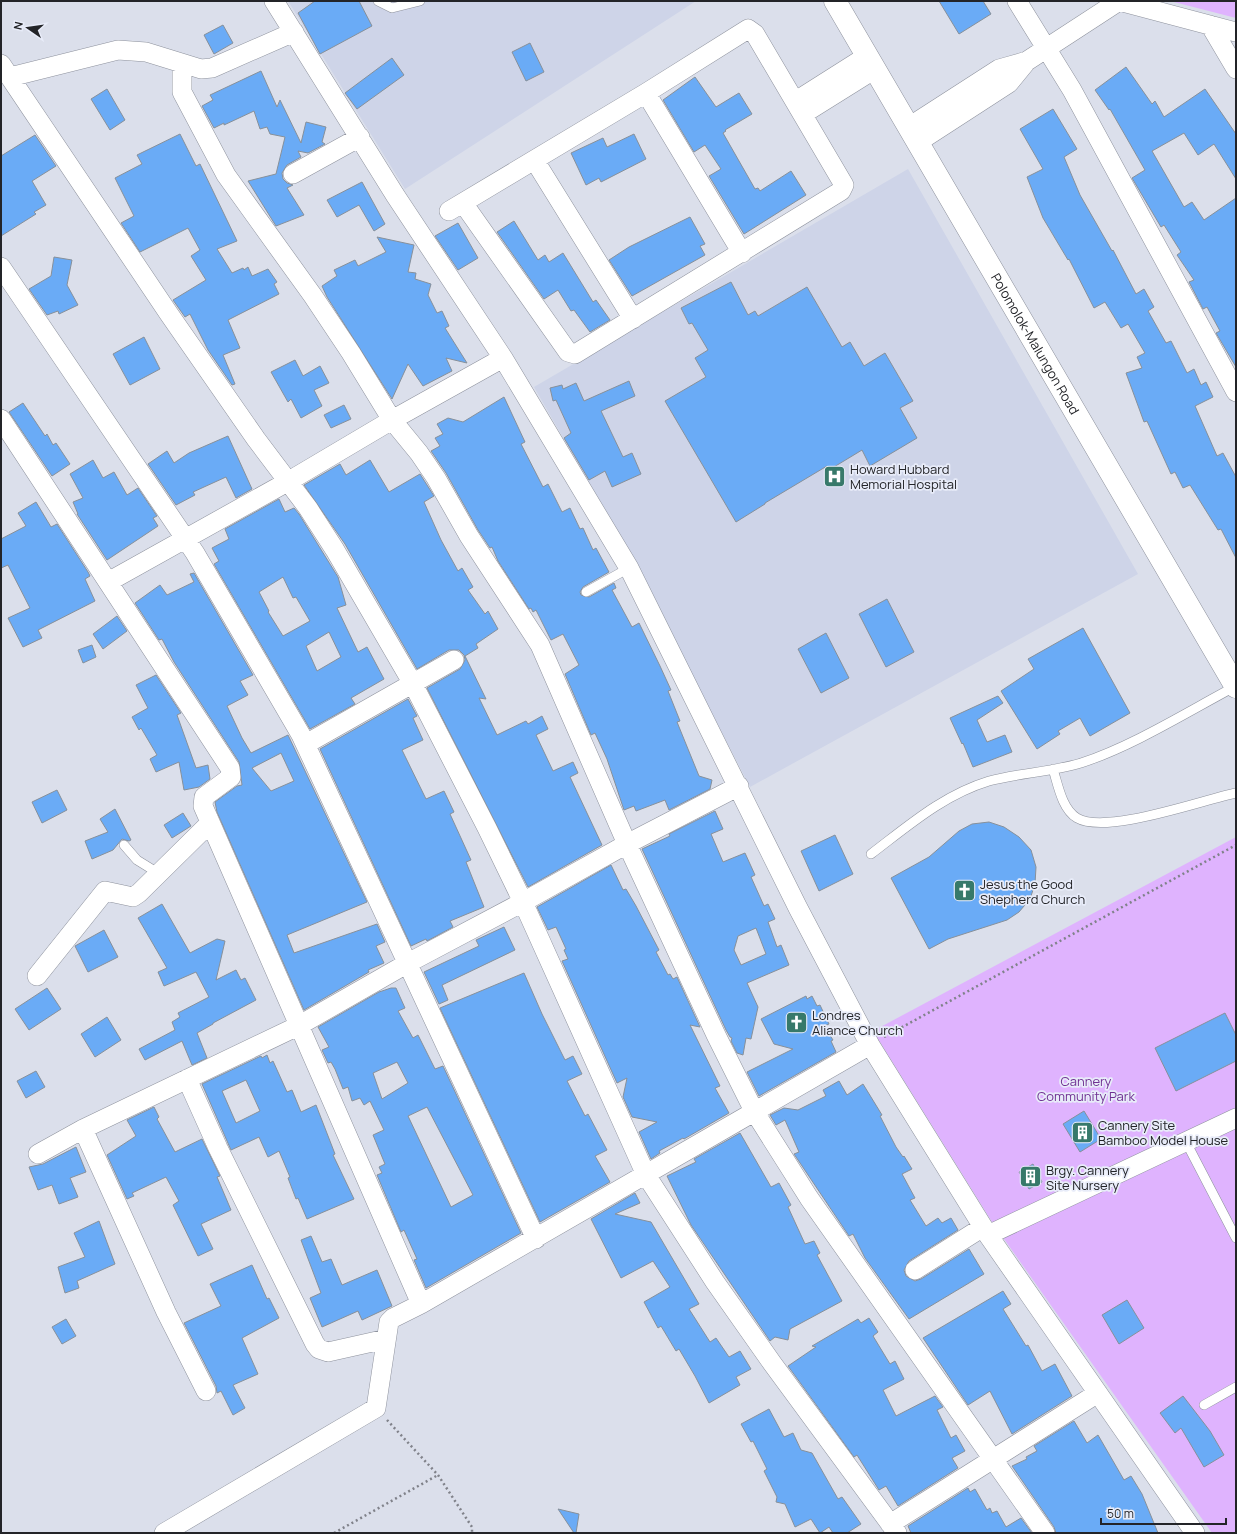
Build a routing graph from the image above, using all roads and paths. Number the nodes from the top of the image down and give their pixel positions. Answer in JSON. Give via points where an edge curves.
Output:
{"nodes":[{"id":1,"x":274,"y":1,"type":"edge"},
{"id":2,"x":378,"y":1,"type":"edge"},
{"id":3,"x":420,"y":1,"type":"edge"},
{"id":4,"x":834,"y":1,"type":"edge"},
{"id":5,"x":1017,"y":1,"type":"edge"},
{"id":6,"x":1119,"y":1,"type":"edge"},
{"id":7,"x":1210,"y":25,"type":"junction"},
{"id":8,"x":294,"y":32,"type":"junction"},
{"id":9,"x":1236,"y":32,"type":"edge"},
{"id":10,"x":1047,"y":48,"type":"junction"},
{"id":11,"x":871,"y":63,"type":"junction"},
{"id":12,"x":182,"y":64,"type":"junction"},
{"id":13,"x":1236,"y":69,"type":"edge"},
{"id":14,"x":6,"y":70,"type":"edge"},
{"id":15,"x":646,"y":93,"type":"junction"},
{"id":16,"x":799,"y":108,"type":"junction"},
{"id":17,"x":914,"y":135,"type":"junction"},
{"id":18,"x":360,"y":137,"type":"junction"},
{"id":19,"x":535,"y":161,"type":"junction"},
{"id":20,"x":293,"y":174,"type":"dead end"},
{"id":21,"x":742,"y":253,"type":"junction"},
{"id":22,"x":1,"y":267,"type":"edge"},
{"id":23,"x":633,"y":319,"type":"junction"},
{"id":24,"x":503,"y":358,"type":"junction"},
{"id":25,"x":1236,"y":392,"type":"edge"},
{"id":26,"x":1,"y":420,"type":"edge"},
{"id":27,"x":392,"y":420,"type":"junction"},
{"id":28,"x":289,"y":481,"type":"junction"},
{"id":29,"x":185,"y":539,"type":"junction"},
{"id":30,"x":629,"y":568,"type":"junction"},
{"id":31,"x":108,"y":582,"type":"junction"},
{"id":32,"x":586,"y":592,"type":"dead end"},
{"id":33,"x":454,"y":660,"type":"dead end"},
{"id":34,"x":412,"y":684,"type":"junction"},
{"id":35,"x":1236,"y":687,"type":"edge"},
{"id":36,"x":306,"y":744,"type":"junction"},
{"id":37,"x":1053,"y":769,"type":"junction"},
{"id":38,"x":739,"y":786,"type":"junction"},
{"id":39,"x":1236,"y":793,"type":"edge"},
{"id":40,"x":210,"y":823,"type":"junction"},
{"id":41,"x":627,"y":844,"type":"junction"},
{"id":42,"x":124,"y":845,"type":"dead end"},
{"id":43,"x":1236,"y":845,"type":"edge"},
{"id":44,"x":871,"y":854,"type":"dead end"},
{"id":45,"x":158,"y":873,"type":"junction"},
{"id":46,"x":523,"y":902,"type":"junction"},
{"id":47,"x":408,"y":963,"type":"junction"},
{"id":48,"x":37,"y":976,"type":"dead end"},
{"id":49,"x":298,"y":1026,"type":"junction"},
{"id":50,"x":870,"y":1045,"type":"junction"},
{"id":51,"x":187,"y":1079,"type":"junction"},
{"id":52,"x":754,"y":1111,"type":"junction"},
{"id":53,"x":1236,"y":1118,"type":"edge"},
{"id":54,"x":83,"y":1130,"type":"junction"},
{"id":55,"x":1186,"y":1142,"type":"junction"},
{"id":56,"x":38,"y":1154,"type":"dead end"},
{"id":57,"x":646,"y":1175,"type":"junction"},
{"id":58,"x":986,"y":1231,"type":"junction"},
{"id":59,"x":1236,"y":1238,"type":"edge"},
{"id":60,"x":536,"y":1239,"type":"junction"},
{"id":61,"x":915,"y":1270,"type":"dead end"},
{"id":62,"x":421,"y":1304,"type":"junction"},
{"id":63,"x":386,"y":1340,"type":"junction"},
{"id":64,"x":1236,"y":1387,"type":"edge"},
{"id":65,"x":206,"y":1391,"type":"dead end"},
{"id":66,"x":1098,"y":1393,"type":"junction"},
{"id":67,"x":1204,"y":1405,"type":"dead end"},
{"id":68,"x":376,"y":1408,"type":"junction"},
{"id":69,"x":994,"y":1460,"type":"junction"},
{"id":70,"x":438,"y":1475,"type":"junction"},
{"id":71,"x":893,"y":1528,"type":"edge"},
{"id":72,"x":164,"y":1533,"type":"edge"},
{"id":73,"x":334,"y":1533,"type":"edge"},
{"id":74,"x":472,"y":1533,"type":"edge"},
{"id":75,"x":1045,"y":1533,"type":"edge"},
{"id":76,"x":1195,"y":1533,"type":"edge"}],
"edges":[{"from":1,"to":8,"type":"street"},
{"from":2,"to":3,"type":"lane","via":[[392,8]]},
{"from":4,"to":11,"type":"main road","name":"Polomolok-Malungon Road"},
{"from":5,"to":10,"type":"street"},
{"from":6,"to":7,"type":"street"},
{"from":6,"to":10,"type":"street"},
{"from":7,"to":9,"type":"street"},
{"from":7,"to":13,"type":"street"},
{"from":8,"to":12,"type":"street","via":[[212,68],[201,69]]},
{"from":8,"to":18,"type":"street"},
{"from":10,"to":17,"type":"street","via":[[1027,61],[999,69]]},
{"from":10,"to":25,"type":"street","via":[[1094,129]]},
{"from":11,"to":16,"type":"street"},
{"from":11,"to":17,"type":"main road","name":"Polomolok-Malungon Road"},
{"from":12,"to":14,"type":"street","via":[[146,52],[118,50]]},
{"from":12,"to":27,"type":"street","via":[[182,92],[226,175],[351,353]]},
{"from":14,"to":28,"type":"street","via":[[169,314],[256,439]]},
{"from":15,"to":16,"type":"street","via":[[748,29],[755,34]]},
{"from":15,"to":19,"type":"street"},
{"from":15,"to":21,"type":"street"},
{"from":16,"to":21,"type":"street","via":[[844,182],[844,187]]},
{"from":17,"to":35,"type":"main road","name":"Polomolok-Malungon Road"},
{"from":18,"to":20,"type":"street"},
{"from":18,"to":24,"type":"street"},
{"from":19,"to":23,"type":"street"},
{"from":19,"to":23,"type":"street","via":[[456,207],[570,354],[578,353]]},
{"from":21,"to":23,"type":"street"},
{"from":22,"to":29,"type":"street"},
{"from":24,"to":27,"type":"street"},
{"from":24,"to":30,"type":"street"},
{"from":26,"to":31,"type":"street"},
{"from":27,"to":28,"type":"street"},
{"from":27,"to":41,"type":"street","via":[[436,478],[469,536],[540,645]]},
{"from":28,"to":29,"type":"street"},
{"from":28,"to":34,"type":"street","via":[[335,550]]},
{"from":29,"to":31,"type":"street"},
{"from":29,"to":36,"type":"street","via":[[211,578]]},
{"from":30,"to":32,"type":"lane"},
{"from":30,"to":38,"type":"street"},
{"from":31,"to":40,"type":"street","via":[[230,768],[228,780],[203,800]]},
{"from":33,"to":34,"type":"street"},
{"from":34,"to":36,"type":"street"},
{"from":34,"to":46,"type":"street"},
{"from":35,"to":37,"type":"lane","via":[[1128,743],[1081,763]]},
{"from":36,"to":47,"type":"street"},
{"from":37,"to":39,"type":"lane","via":[[1069,810],[1077,818],[1088,822],[1121,821],[1142,817]]},
{"from":37,"to":44,"type":"lane","via":[[990,781],[963,790]]},
{"from":38,"to":41,"type":"street"},
{"from":38,"to":50,"type":"street","via":[[798,908]]},
{"from":40,"to":45,"type":"street"},
{"from":40,"to":49,"type":"street"},
{"from":41,"to":46,"type":"street"},
{"from":41,"to":52,"type":"street"},
{"from":42,"to":45,"type":"lane","via":[[137,860]]},
{"from":43,"to":50,"type":"path"},
{"from":45,"to":48,"type":"street","via":[[133,897],[105,892]]},
{"from":46,"to":47,"type":"street"},
{"from":46,"to":57,"type":"street"},
{"from":47,"to":49,"type":"street"},
{"from":47,"to":60,"type":"street"},
{"from":49,"to":51,"type":"street"},
{"from":49,"to":62,"type":"street"},
{"from":50,"to":52,"type":"street"},
{"from":50,"to":58,"type":"street"},
{"from":51,"to":54,"type":"street"},
{"from":51,"to":63,"type":"street","via":[[218,1148],[315,1344],[319,1349],[328,1352]]},
{"from":52,"to":57,"type":"street"},
{"from":52,"to":69,"type":"street","via":[[813,1204]]},
{"from":53,"to":55,"type":"street"},
{"from":54,"to":56,"type":"street"},
{"from":54,"to":65,"type":"street","via":[[166,1312]]},
{"from":55,"to":58,"type":"street"},
{"from":55,"to":59,"type":"lane"},
{"from":57,"to":60,"type":"street"},
{"from":57,"to":71,"type":"street","via":[[715,1282]]},
{"from":58,"to":61,"type":"street"},
{"from":58,"to":66,"type":"street"},
{"from":60,"to":62,"type":"street"},
{"from":62,"to":63,"type":"street","via":[[392,1318]]},
{"from":63,"to":68,"type":"street"},
{"from":64,"to":67,"type":"lane"},
{"from":66,"to":69,"type":"street"},
{"from":66,"to":76,"type":"street"},
{"from":68,"to":70,"type":"path"},
{"from":68,"to":72,"type":"street"},
{"from":69,"to":71,"type":"street"},
{"from":69,"to":75,"type":"street"},
{"from":70,"to":73,"type":"path"},
{"from":70,"to":74,"type":"path","via":[[472,1527]]}]}
